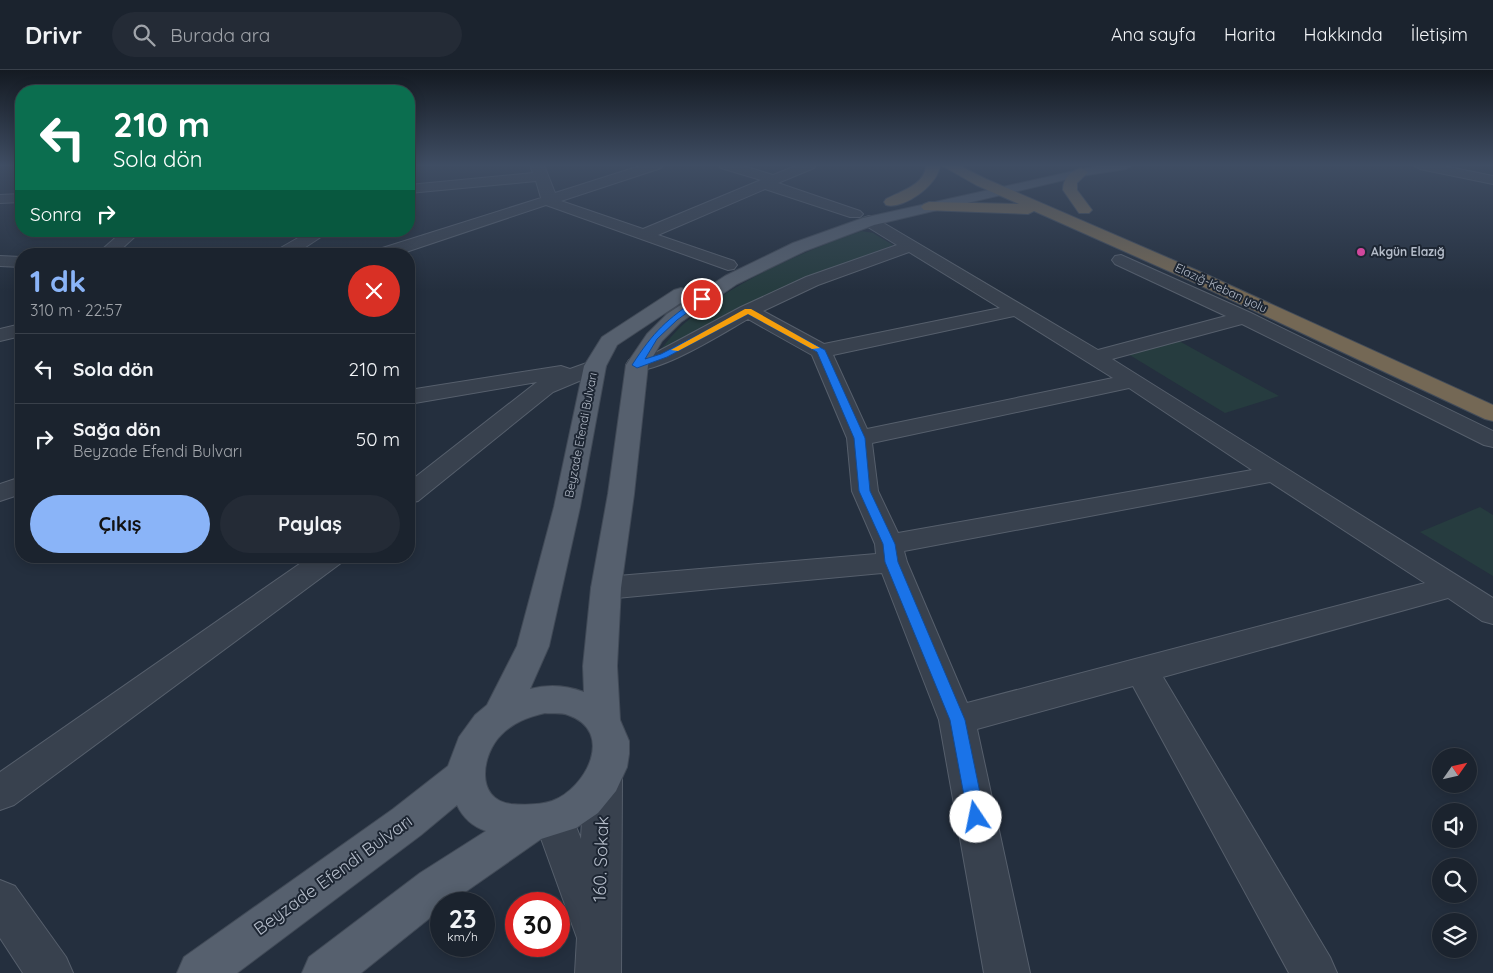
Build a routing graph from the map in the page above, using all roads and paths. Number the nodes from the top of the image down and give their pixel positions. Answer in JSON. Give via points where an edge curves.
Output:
{"nodes":[{"id":1,"x":529,"y":207,"type":"edge"},
{"id":2,"x":566,"y":207,"type":"edge"},
{"id":3,"x":709,"y":207,"type":"edge"},
{"id":4,"x":836,"y":207,"type":"edge"},
{"id":5,"x":881,"y":207,"type":"edge"},
{"id":6,"x":929,"y":207,"type":"edge"},
{"id":7,"x":1006,"y":207,"type":"edge"},
{"id":8,"x":1043,"y":207,"type":"edge"},
{"id":9,"x":1077,"y":207,"type":"edge"},
{"id":10,"x":1082,"y":207,"type":"edge"},
{"id":11,"x":1046,"y":210,"type":"junction"},
{"id":12,"x":1084,"y":210,"type":"junction"},
{"id":13,"x":862,"y":217,"type":"junction"},
{"id":14,"x":643,"y":234,"type":"junction"},
{"id":15,"x":126,"y":237,"type":"edge"},
{"id":16,"x":312,"y":237,"type":"edge"},
{"id":17,"x":910,"y":246,"type":"junction"},
{"id":18,"x":112,"y":248,"type":"edge"},
{"id":19,"x":293,"y":248,"type":"edge"},
{"id":20,"x":401,"y":248,"type":"edge"},
{"id":21,"x":1120,"y":260,"type":"dead end"},
{"id":22,"x":0,"y":261,"type":"edge"},
{"id":23,"x":15,"y":262,"type":"edge"},
{"id":24,"x":728,"y":266,"type":"junction"},
{"id":25,"x":1017,"y":310,"type":"junction"},
{"id":26,"x":748,"y":311,"type":"junction"},
{"id":27,"x":1244,"y":317,"type":"junction"},
{"id":28,"x":15,"y":331,"type":"edge"},
{"id":29,"x":0,"y":335,"type":"edge"},
{"id":30,"x":821,"y":350,"type":"junction"},
{"id":31,"x":1095,"y":357,"type":"junction"},
{"id":32,"x":637,"y":365,"type":"junction"},
{"id":33,"x":594,"y":366,"type":"junction"},
{"id":34,"x":539,"y":382,"type":"junction"},
{"id":35,"x":1133,"y":382,"type":"junction"},
{"id":36,"x":415,"y":396,"type":"edge"},
{"id":37,"x":1493,"y":398,"type":"edge"},
{"id":38,"x":1493,"y":414,"type":"edge"},
{"id":39,"x":860,"y":438,"type":"junction"},
{"id":40,"x":1493,"y":440,"type":"edge"},
{"id":41,"x":1276,"y":473,"type":"junction"},
{"id":42,"x":15,"y":487,"type":"edge"},
{"id":43,"x":415,"y":490,"type":"edge"},
{"id":44,"x":0,"y":493,"type":"edge"},
{"id":45,"x":890,"y":553,"type":"junction"},
{"id":46,"x":320,"y":563,"type":"edge"},
{"id":47,"x":1451,"y":587,"type":"junction"},
{"id":48,"x":606,"y":588,"type":"junction"},
{"id":49,"x":1493,"y":613,"type":"edge"},
{"id":50,"x":1142,"y":671,"type":"junction"},
{"id":51,"x":500,"y":715,"type":"junction"},
{"id":52,"x":957,"y":720,"type":"junction"},
{"id":53,"x":602,"y":721,"type":"junction"},
{"id":54,"x":465,"y":776,"type":"junction"},
{"id":55,"x":603,"y":779,"type":"junction"},
{"id":56,"x":0,"y":793,"type":"edge"},
{"id":57,"x":543,"y":821,"type":"junction"},
{"id":58,"x":0,"y":901,"type":"edge"},
{"id":59,"x":599,"y":956,"type":"edge"},
{"id":60,"x":50,"y":973,"type":"edge"},
{"id":61,"x":200,"y":973,"type":"edge"},
{"id":62,"x":326,"y":973,"type":"edge"},
{"id":63,"x":1007,"y":973,"type":"edge"},
{"id":64,"x":1314,"y":973,"type":"edge"}],
"edges":[{"from":1,"to":20,"type":"street"},
{"from":2,"to":14,"type":"street"},
{"from":3,"to":14,"type":"street"},
{"from":4,"to":13,"type":"street"},
{"from":5,"to":13,"type":"main road","name":"Beyzade Efendi Bulvarı"},
{"from":6,"to":13,"type":"main road","name":"Beyzade Efendi Bulvarı"},
{"from":7,"to":11,"type":"highway"},
{"from":8,"to":11,"type":"highway","name":"Elazığ-Keban yolu"},
{"from":9,"to":12,"type":"highway","name":"Elazığ-Keban yolu"},
{"from":10,"to":12,"type":"highway"},
{"from":11,"to":38,"type":"highway","name":"Elazığ-Keban yolu"},
{"from":12,"to":37,"type":"highway","name":"Elazığ-Keban yolu"},
{"from":13,"to":17,"type":"street"},
{"from":13,"to":24,"type":"main road","name":"Beyzade Efendi Bulvarı","via":[[796,235]]},
{"from":13,"to":32,"type":"main road","name":"Beyzade Efendi Bulvarı","via":[[731,280],[674,318],[654,338]]},
{"from":14,"to":24,"type":"street"},
{"from":15,"to":18,"type":"street"},
{"from":16,"to":19,"type":"street"},
{"from":17,"to":25,"type":"street"},
{"from":17,"to":26,"type":"street","via":[[812,281]]},
{"from":21,"to":27,"type":"street"},
{"from":22,"to":23,"type":"street"},
{"from":24,"to":33,"type":"main road","name":"Beyzade Efendi Bulvarı","via":[[609,341]]},
{"from":25,"to":30,"type":"street"},
{"from":25,"to":31,"type":"street"},
{"from":26,"to":30,"type":"street"},
{"from":26,"to":32,"type":"street","via":[[664,356]]},
{"from":27,"to":31,"type":"street"},
{"from":27,"to":40,"type":"street"},
{"from":28,"to":29,"type":"street"},
{"from":30,"to":39,"type":"street"},
{"from":31,"to":35,"type":"street"},
{"from":32,"to":48,"type":"main road","name":"Beyzade Efendi Bulvarı"},
{"from":33,"to":34,"type":"street"},
{"from":33,"to":51,"type":"main road","name":"Beyzade Efendi Bulvarı","via":[[567,507],[532,646]]},
{"from":34,"to":36,"type":"street"},
{"from":34,"to":43,"type":"street"},
{"from":35,"to":39,"type":"street"},
{"from":35,"to":41,"type":"street"},
{"from":39,"to":45,"type":"street","via":[[865,491]]},
{"from":41,"to":45,"type":"street"},
{"from":41,"to":47,"type":"street"},
{"from":42,"to":44,"type":"street"},
{"from":45,"to":48,"type":"street"},
{"from":45,"to":52,"type":"street"},
{"from":46,"to":56,"type":"street"},
{"from":47,"to":49,"type":"street"},
{"from":47,"to":50,"type":"street"},
{"from":48,"to":53,"type":"main road","name":"Beyzade Efendi Bulvarı","via":[[600,666]]},
{"from":50,"to":52,"type":"street"},
{"from":50,"to":64,"type":"street"},
{"from":51,"to":53,"type":"main road","via":[[522,704],[545,699],[568,701],[588,708]]},
{"from":51,"to":54,"type":"main road","via":[[474,742]]},
{"from":52,"to":63,"type":"street"},
{"from":53,"to":55,"type":"main road","via":[[609,734],[611,748],[610,763]]},
{"from":54,"to":57,"type":"main road","via":[[471,796],[485,812],[506,822]]},
{"from":54,"to":61,"type":"main road","name":"Beyzade Efendi Bulvarı"},
{"from":55,"to":57,"type":"main road","via":[[574,809]]},
{"from":55,"to":59,"type":"street","name":"160. Sokak"},
{"from":57,"to":59,"type":"street","name":"160. Sokak"},
{"from":57,"to":62,"type":"main road","via":[[434,888]]},
{"from":58,"to":60,"type":"street"}]}
